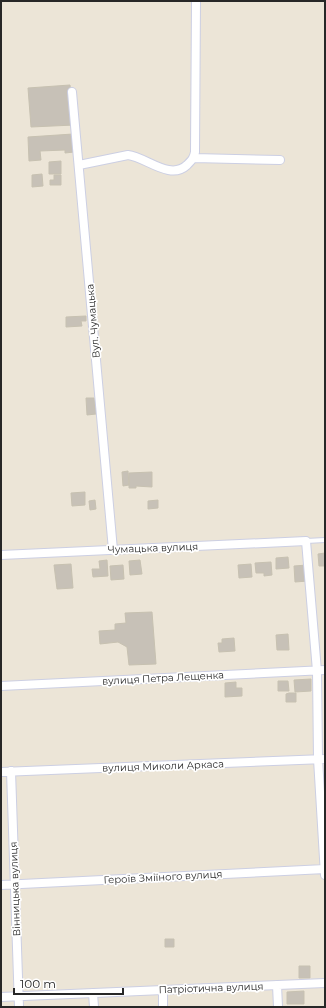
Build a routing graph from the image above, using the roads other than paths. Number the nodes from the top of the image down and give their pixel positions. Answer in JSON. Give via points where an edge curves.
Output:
{"nodes":[{"id":1,"x":196,"y":1,"type":"edge"},
{"id":2,"x":72,"y":92,"type":"dead end"},
{"id":3,"x":194,"y":158,"type":"junction"},
{"id":4,"x":280,"y":160,"type":"dead end"},
{"id":5,"x":78,"y":165,"type":"junction"},
{"id":6,"x":325,"y":540,"type":"edge"},
{"id":7,"x":306,"y":541,"type":"junction"},
{"id":8,"x":113,"y":550,"type":"junction"},
{"id":9,"x":1,"y":555,"type":"edge"},
{"id":10,"x":321,"y":670,"type":"edge"},
{"id":11,"x":1,"y":686,"type":"edge"},
{"id":12,"x":321,"y":759,"type":"edge"},
{"id":13,"x":11,"y":771,"type":"junction"},
{"id":14,"x":1,"y":772,"type":"edge"},
{"id":15,"x":325,"y":869,"type":"edge"},
{"id":16,"x":325,"y":875,"type":"edge"},
{"id":17,"x":15,"y":884,"type":"junction"},
{"id":18,"x":1,"y":885,"type":"edge"},
{"id":19,"x":325,"y":983,"type":"edge"},
{"id":20,"x":277,"y":985,"type":"junction"},
{"id":21,"x":163,"y":990,"type":"junction"},
{"id":22,"x":94,"y":993,"type":"junction"},
{"id":23,"x":1,"y":997,"type":"edge"},
{"id":24,"x":19,"y":997,"type":"junction"},
{"id":25,"x":19,"y":1007,"type":"edge"},
{"id":26,"x":94,"y":1007,"type":"edge"},
{"id":27,"x":163,"y":1007,"type":"edge"},
{"id":28,"x":278,"y":1007,"type":"edge"}],
"edges":[{"from":1,"to":3,"type":"street"},
{"from":2,"to":5,"type":"street","name":"Вул. Чумацька"},
{"from":3,"to":4,"type":"street"},
{"from":3,"to":5,"type":"street","via":[[185,167],[167,170],[128,154]]},
{"from":5,"to":8,"type":"street","name":"Вул. Чумацька"},
{"from":6,"to":7,"type":"lane"},
{"from":7,"to":8,"type":"street","name":"Чумацька вулиця"},
{"from":7,"to":10,"type":"street"},
{"from":8,"to":9,"type":"street","name":"Чумацька вулиця"},
{"from":10,"to":11,"type":"street","name":"вулиця Петра Лещенка"},
{"from":10,"to":12,"type":"street"},
{"from":12,"to":13,"type":"street","name":"вулиця Миколи Аркаса"},
{"from":12,"to":15,"type":"street"},
{"from":13,"to":14,"type":"street","name":"вулиця Миколи Аркаса"},
{"from":13,"to":17,"type":"street","name":"Вінницька вулиця"},
{"from":15,"to":16,"type":"street"},
{"from":15,"to":17,"type":"street","name":"Героїв Зміїного вулиця"},
{"from":17,"to":18,"type":"street","name":"Героїв Зміїного вулиця"},
{"from":17,"to":24,"type":"street","name":"Вінницька вулиця"},
{"from":19,"to":20,"type":"street","name":"Патріотична вулиця"},
{"from":20,"to":21,"type":"street","name":"Патріотична вулиця"},
{"from":20,"to":28,"type":"street"},
{"from":21,"to":22,"type":"street","name":"Патріотична вулиця"},
{"from":21,"to":27,"type":"street"},
{"from":22,"to":24,"type":"street","name":"Патріотична вулиця"},
{"from":22,"to":26,"type":"street"},
{"from":23,"to":24,"type":"street","name":"Патріотична вулиця"},
{"from":24,"to":25,"type":"street","name":"Вінницька вулиця"}]}
